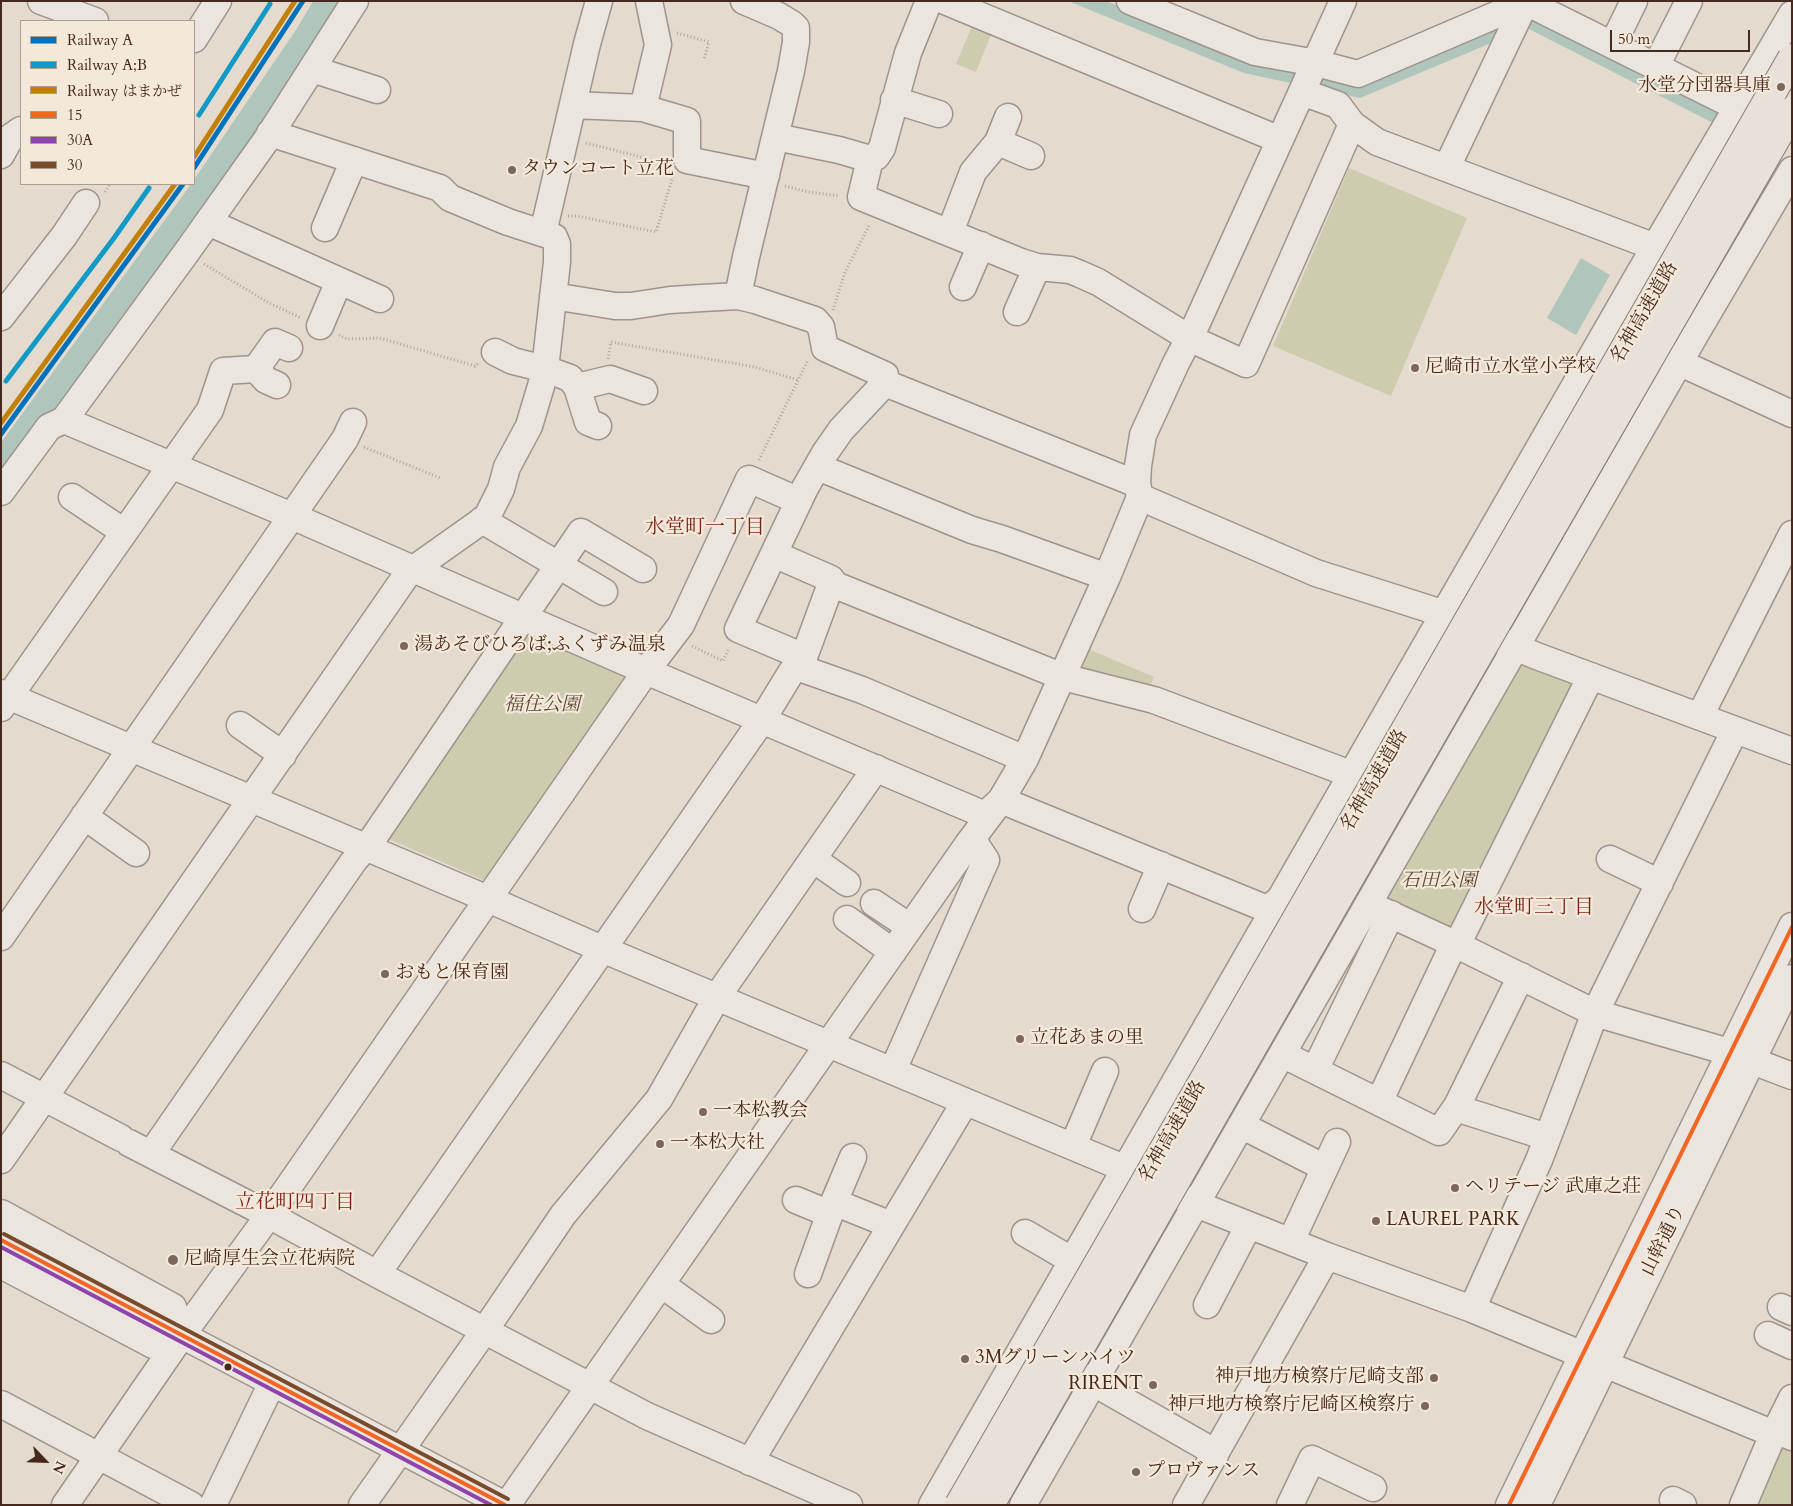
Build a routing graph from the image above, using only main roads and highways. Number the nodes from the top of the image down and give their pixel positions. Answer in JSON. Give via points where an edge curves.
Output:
{"nodes":[{"id":1,"x":1792,"y":58,"type":"edge"},
{"id":2,"x":1792,"y":111,"type":"edge"},
{"id":3,"x":959,"y":1505,"type":"edge"},
{"id":4,"x":990,"y":1505,"type":"edge"}],
"edges":[{"from":1,"to":3,"type":"highway","name":"名神高速道路","bridge":true},
{"from":2,"to":4,"type":"highway","name":"名神高速道路","bridge":true}]}
